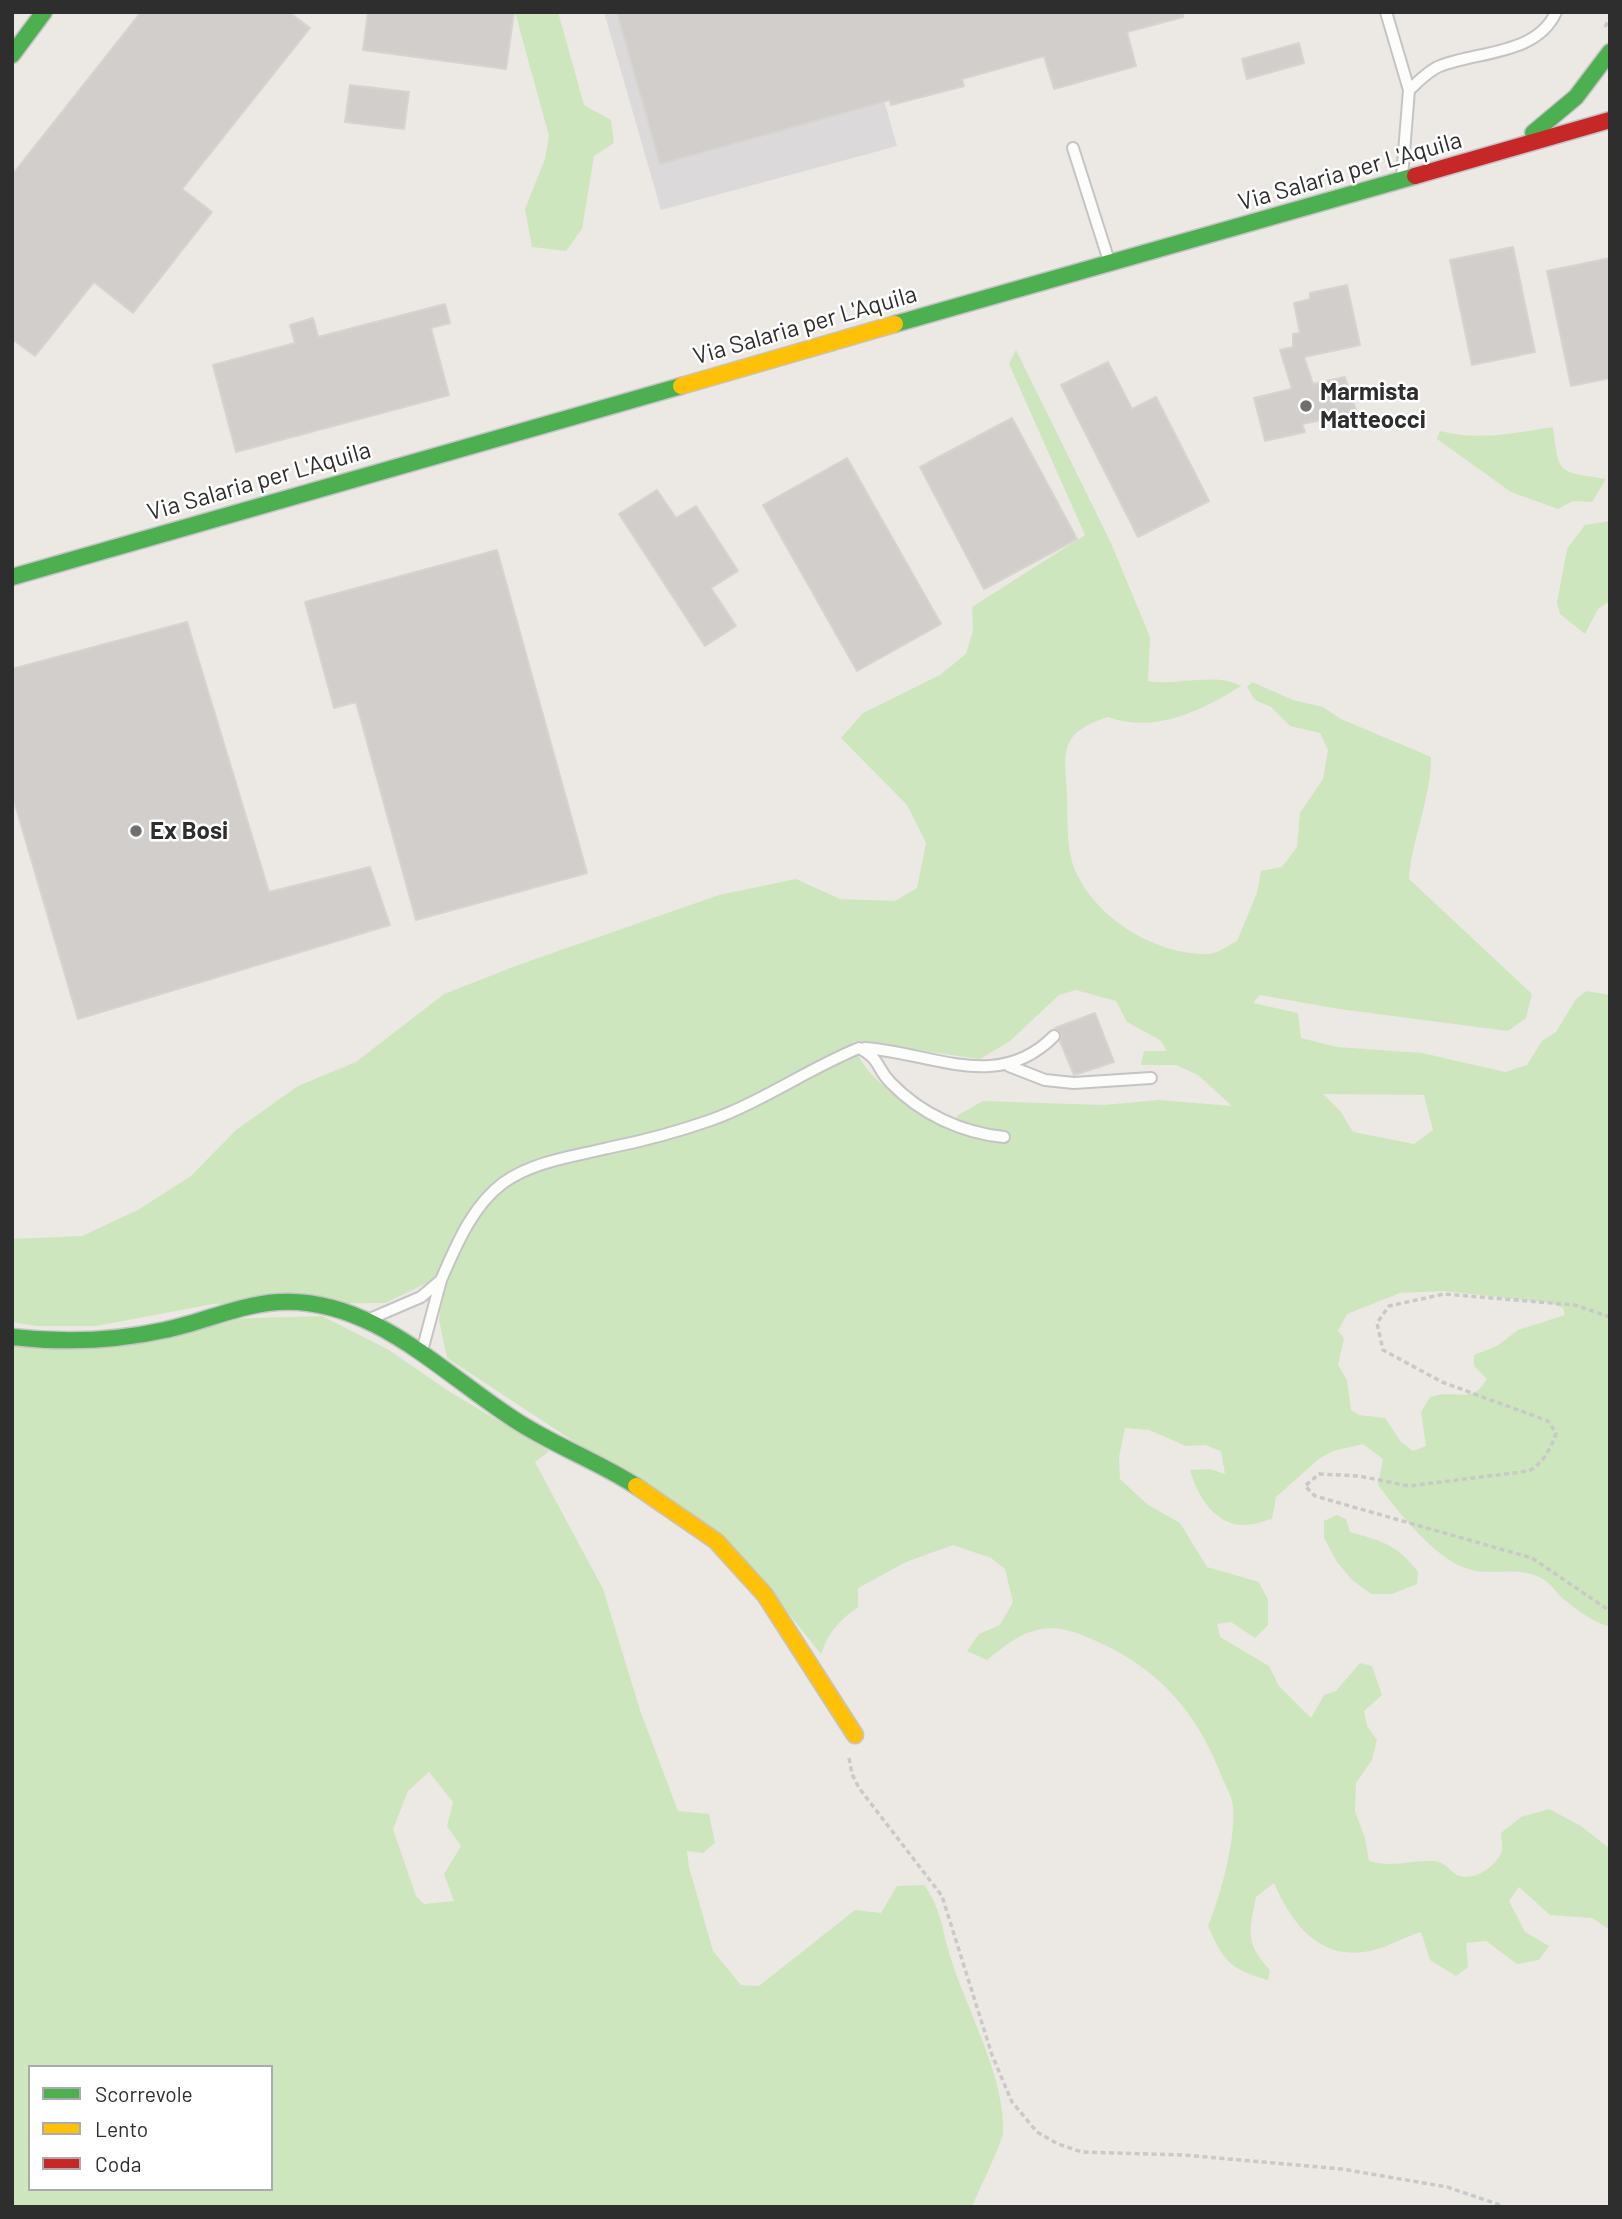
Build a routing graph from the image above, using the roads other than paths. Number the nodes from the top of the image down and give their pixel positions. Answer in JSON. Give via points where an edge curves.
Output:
{"nodes":[{"id":1,"x":44,"y":12,"type":"edge"},
{"id":2,"x":1386,"y":12,"type":"edge"},
{"id":3,"x":1556,"y":12,"type":"edge"},
{"id":4,"x":1610,"y":52,"type":"edge"},
{"id":5,"x":12,"y":55,"type":"edge"},
{"id":6,"x":1409,"y":90,"type":"junction"},
{"id":7,"x":1610,"y":120,"type":"edge"},
{"id":8,"x":1073,"y":148,"type":"dead end"},
{"id":9,"x":1504,"y":150,"type":"junction"},
{"id":10,"x":1402,"y":180,"type":"junction"},
{"id":11,"x":1110,"y":264,"type":"junction"},
{"id":12,"x":12,"y":577,"type":"edge"},
{"id":13,"x":1054,"y":1036,"type":"dead end"},
{"id":14,"x":859,"y":1048,"type":"junction"},
{"id":15,"x":1009,"y":1066,"type":"junction"},
{"id":16,"x":1150,"y":1078,"type":"dead end"},
{"id":17,"x":1004,"y":1137,"type":"dead end"},
{"id":18,"x":440,"y":1280,"type":"junction"},
{"id":19,"x":366,"y":1320,"type":"junction"},
{"id":20,"x":12,"y":1337,"type":"edge"},
{"id":21,"x":422,"y":1353,"type":"junction"},
{"id":22,"x":855,"y":1735,"type":"road end"}],
"edges":[{"from":1,"to":5,"type":"main road"},
{"from":2,"to":6,"type":"lane"},
{"from":3,"to":6,"type":"lane","via":[[1550,25],[1522,45],[1437,67]]},
{"from":4,"to":9,"type":"main road","via":[[1577,100],[1552,122]]},
{"from":6,"to":10,"type":"lane"},
{"from":7,"to":9,"type":"main road","name":"Via Salaria per L'Aquila"},
{"from":8,"to":11,"type":"lane"},
{"from":9,"to":10,"type":"main road","name":"Via Salaria per L'Aquila"},
{"from":10,"to":11,"type":"main road","name":"Via Salaria per L'Aquila"},
{"from":11,"to":12,"type":"main road","name":"Via Salaria per L'Aquila"},
{"from":13,"to":15,"type":"lane","via":[[1040,1051]]},
{"from":14,"to":15,"type":"lane","via":[[896,1050],[948,1063]]},
{"from":14,"to":17,"type":"lane","via":[[873,1055],[891,1083],[938,1119],[977,1134]]},
{"from":14,"to":18,"type":"lane","via":[[714,1119],[522,1171],[478,1209]]},
{"from":15,"to":16,"type":"lane","via":[[1045,1080],[1074,1083]]},
{"from":18,"to":19,"type":"lane","via":[[421,1297]]},
{"from":18,"to":21,"type":"lane"},
{"from":19,"to":20,"type":"main road","via":[[316,1305],[281,1302],[242,1306],[166,1330],[107,1339]]},
{"from":19,"to":21,"type":"main road"},
{"from":21,"to":22,"type":"main road","via":[[516,1421],[633,1484],[716,1541],[765,1595]]}]}
